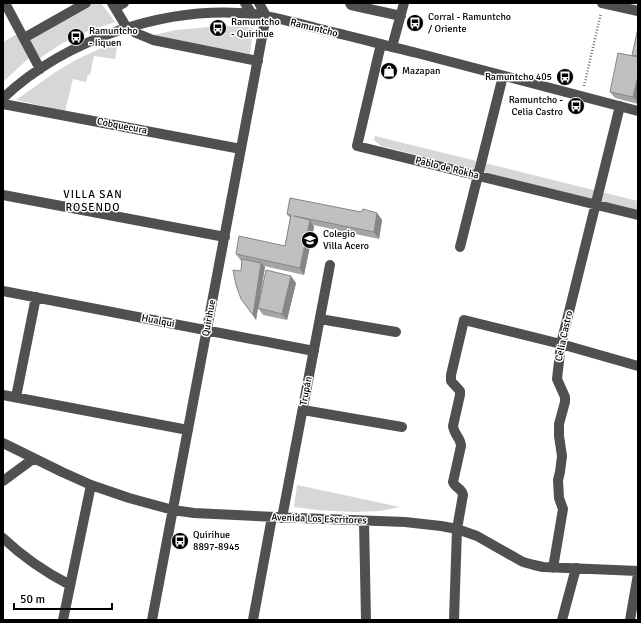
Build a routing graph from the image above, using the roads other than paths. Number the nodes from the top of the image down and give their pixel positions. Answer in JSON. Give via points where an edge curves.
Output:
{"nodes":[{"id":1,"x":5,"y":3,"type":"edge"},
{"id":2,"x":86,"y":3,"type":"edge"},
{"id":3,"x":245,"y":3,"type":"edge"},
{"id":4,"x":259,"y":3,"type":"edge"},
{"id":5,"x":350,"y":3,"type":"edge"},
{"id":6,"x":404,"y":3,"type":"edge"},
{"id":7,"x":602,"y":3,"type":"edge"},
{"id":8,"x":117,"y":5,"type":"edge"},
{"id":9,"x":638,"y":11,"type":"edge"},
{"id":10,"x":252,"y":14,"type":"junction"},
{"id":11,"x":266,"y":16,"type":"junction"},
{"id":12,"x":401,"y":16,"type":"junction"},
{"id":13,"x":127,"y":28,"type":"junction"},
{"id":14,"x":24,"y":38,"type":"junction"},
{"id":15,"x":381,"y":44,"type":"junction"},
{"id":16,"x":392,"y":47,"type":"junction"},
{"id":17,"x":258,"y":61,"type":"junction"},
{"id":18,"x":40,"y":69,"type":"junction"},
{"id":19,"x":503,"y":76,"type":"junction"},
{"id":20,"x":3,"y":98,"type":"edge"},
{"id":21,"x":3,"y":104,"type":"edge"},
{"id":22,"x":620,"y":106,"type":"junction"},
{"id":23,"x":638,"y":111,"type":"edge"},
{"id":24,"x":241,"y":148,"type":"junction"},
{"id":25,"x":478,"y":176,"type":"junction"},
{"id":26,"x":3,"y":195,"type":"edge"},
{"id":27,"x":596,"y":205,"type":"junction"},
{"id":28,"x":638,"y":215,"type":"edge"},
{"id":29,"x":225,"y":237,"type":"junction"},
{"id":30,"x":460,"y":247,"type":"dead end"},
{"id":31,"x":330,"y":265,"type":"dead end"},
{"id":32,"x":3,"y":291,"type":"edge"},
{"id":33,"x":36,"y":297,"type":"junction"},
{"id":34,"x":320,"y":319,"type":"junction"},
{"id":35,"x":207,"y":330,"type":"junction"},
{"id":36,"x":396,"y":332,"type":"dead end"},
{"id":37,"x":561,"y":344,"type":"junction"},
{"id":38,"x":314,"y":351,"type":"junction"},
{"id":39,"x":638,"y":366,"type":"edge"},
{"id":40,"x":3,"y":395,"type":"edge"},
{"id":41,"x":16,"y":397,"type":"junction"},
{"id":42,"x":303,"y":410,"type":"junction"},
{"id":43,"x":402,"y":427,"type":"dead end"},
{"id":44,"x":188,"y":430,"type":"junction"},
{"id":45,"x":3,"y":444,"type":"edge"},
{"id":46,"x":33,"y":458,"type":"junction"},
{"id":47,"x":3,"y":481,"type":"edge"},
{"id":48,"x":91,"y":485,"type":"junction"},
{"id":49,"x":173,"y":510,"type":"junction"},
{"id":50,"x":277,"y":517,"type":"junction"},
{"id":51,"x":364,"y":521,"type":"junction"},
{"id":52,"x":457,"y":529,"type":"junction"},
{"id":53,"x":3,"y":538,"type":"edge"},
{"id":54,"x":553,"y":568,"type":"junction"},
{"id":55,"x":576,"y":568,"type":"junction"},
{"id":56,"x":638,"y":572,"type":"edge"},
{"id":57,"x":70,"y":585,"type":"junction"},
{"id":58,"x":63,"y":620,"type":"edge"},
{"id":59,"x":152,"y":620,"type":"edge"},
{"id":60,"x":253,"y":620,"type":"edge"},
{"id":61,"x":366,"y":620,"type":"edge"},
{"id":62,"x":454,"y":620,"type":"edge"},
{"id":63,"x":562,"y":620,"type":"edge"},
{"id":64,"x":630,"y":620,"type":"edge"}],
"edges":[{"from":1,"to":14,"type":"street"},
{"from":2,"to":14,"type":"street"},
{"from":3,"to":10,"type":"street"},
{"from":4,"to":11,"type":"street"},
{"from":5,"to":12,"type":"street"},
{"from":6,"to":12,"type":"street"},
{"from":7,"to":9,"type":"street"},
{"from":8,"to":13,"type":"street"},
{"from":10,"to":11,"type":"street","name":"Ramuntcho"},
{"from":10,"to":13,"type":"street","name":"Ramuntcho","via":[[192,14],[150,21]]},
{"from":11,"to":15,"type":"street","name":"Ramuntcho"},
{"from":11,"to":17,"type":"street","name":"Quirihue"},
{"from":12,"to":16,"type":"street"},
{"from":13,"to":17,"type":"street","via":[[153,40]]},
{"from":13,"to":18,"type":"street","name":"Ramuntcho","via":[[77,48]]},
{"from":14,"to":18,"type":"street"},
{"from":15,"to":16,"type":"street","name":"Ramuntcho"},
{"from":15,"to":25,"type":"street","name":"Pablo de Rokha","via":[[357,146]]},
{"from":16,"to":19,"type":"street","name":"Ramuntcho"},
{"from":17,"to":24,"type":"street","name":"Quirihue"},
{"from":18,"to":20,"type":"street","name":"Ramuntcho"},
{"from":19,"to":22,"type":"street","name":"Ramuntcho"},
{"from":19,"to":25,"type":"street"},
{"from":21,"to":24,"type":"street","name":"Cobquecura"},
{"from":22,"to":23,"type":"street","name":"Ramuntcho"},
{"from":22,"to":27,"type":"street","name":"Celia Castro"},
{"from":24,"to":29,"type":"street","name":"Quirihue"},
{"from":25,"to":27,"type":"street","name":"Pablo de Rokha"},
{"from":25,"to":30,"type":"street"},
{"from":26,"to":29,"type":"street"},
{"from":27,"to":28,"type":"street","name":"Pablo de Rokha"},
{"from":27,"to":37,"type":"street","name":"Celia Castro"},
{"from":29,"to":35,"type":"street","name":"Quirihue"},
{"from":31,"to":34,"type":"street","name":"Trupán"},
{"from":32,"to":33,"type":"street","name":"Hualqui"},
{"from":33,"to":35,"type":"street","name":"Hualqui"},
{"from":33,"to":41,"type":"street"},
{"from":34,"to":36,"type":"street"},
{"from":34,"to":38,"type":"street","name":"Trupán"},
{"from":35,"to":38,"type":"street","name":"Hualqui"},
{"from":35,"to":44,"type":"street","name":"Quirihue"},
{"from":37,"to":39,"type":"street"},
{"from":37,"to":52,"type":"street","via":[[464,320],[451,375],[451,381],[460,391],[453,426],[461,443],[453,482],[463,495]]},
{"from":37,"to":54,"type":"street","name":"Celia Castro","via":[[557,379],[565,402],[559,424],[558,436],[562,456],[558,480],[559,498],[563,509]]},
{"from":38,"to":42,"type":"street","name":"Trupán"},
{"from":40,"to":41,"type":"street"},
{"from":41,"to":44,"type":"street"},
{"from":42,"to":43,"type":"street"},
{"from":42,"to":50,"type":"street","name":"Trupán"},
{"from":44,"to":49,"type":"street","name":"Quirihue"},
{"from":45,"to":46,"type":"street","name":"Avenida Los Escritores"},
{"from":46,"to":47,"type":"street"},
{"from":46,"to":48,"type":"street","name":"Avenida Los Escritores"},
{"from":48,"to":49,"type":"street","name":"Avenida Los Escritores"},
{"from":48,"to":57,"type":"street"},
{"from":49,"to":50,"type":"street","name":"Avenida Los Escritores"},
{"from":49,"to":59,"type":"street","name":"Quirihue"},
{"from":50,"to":51,"type":"street","name":"Avenida Los Escritores"},
{"from":50,"to":60,"type":"street","name":"Trupán"},
{"from":51,"to":52,"type":"street","name":"Avenida Los Escritores","via":[[418,523]]},
{"from":51,"to":61,"type":"street"},
{"from":52,"to":54,"type":"street","name":"Avenida Los Escritores","via":[[477,536],[523,562]]},
{"from":52,"to":62,"type":"street"},
{"from":53,"to":57,"type":"street","via":[[31,562]]},
{"from":54,"to":55,"type":"street","name":"Avenida Los Escritores"},
{"from":55,"to":56,"type":"street","name":"Avenida Los Escritores"},
{"from":55,"to":63,"type":"street"},
{"from":56,"to":64,"type":"street"},
{"from":57,"to":58,"type":"street"}]}
